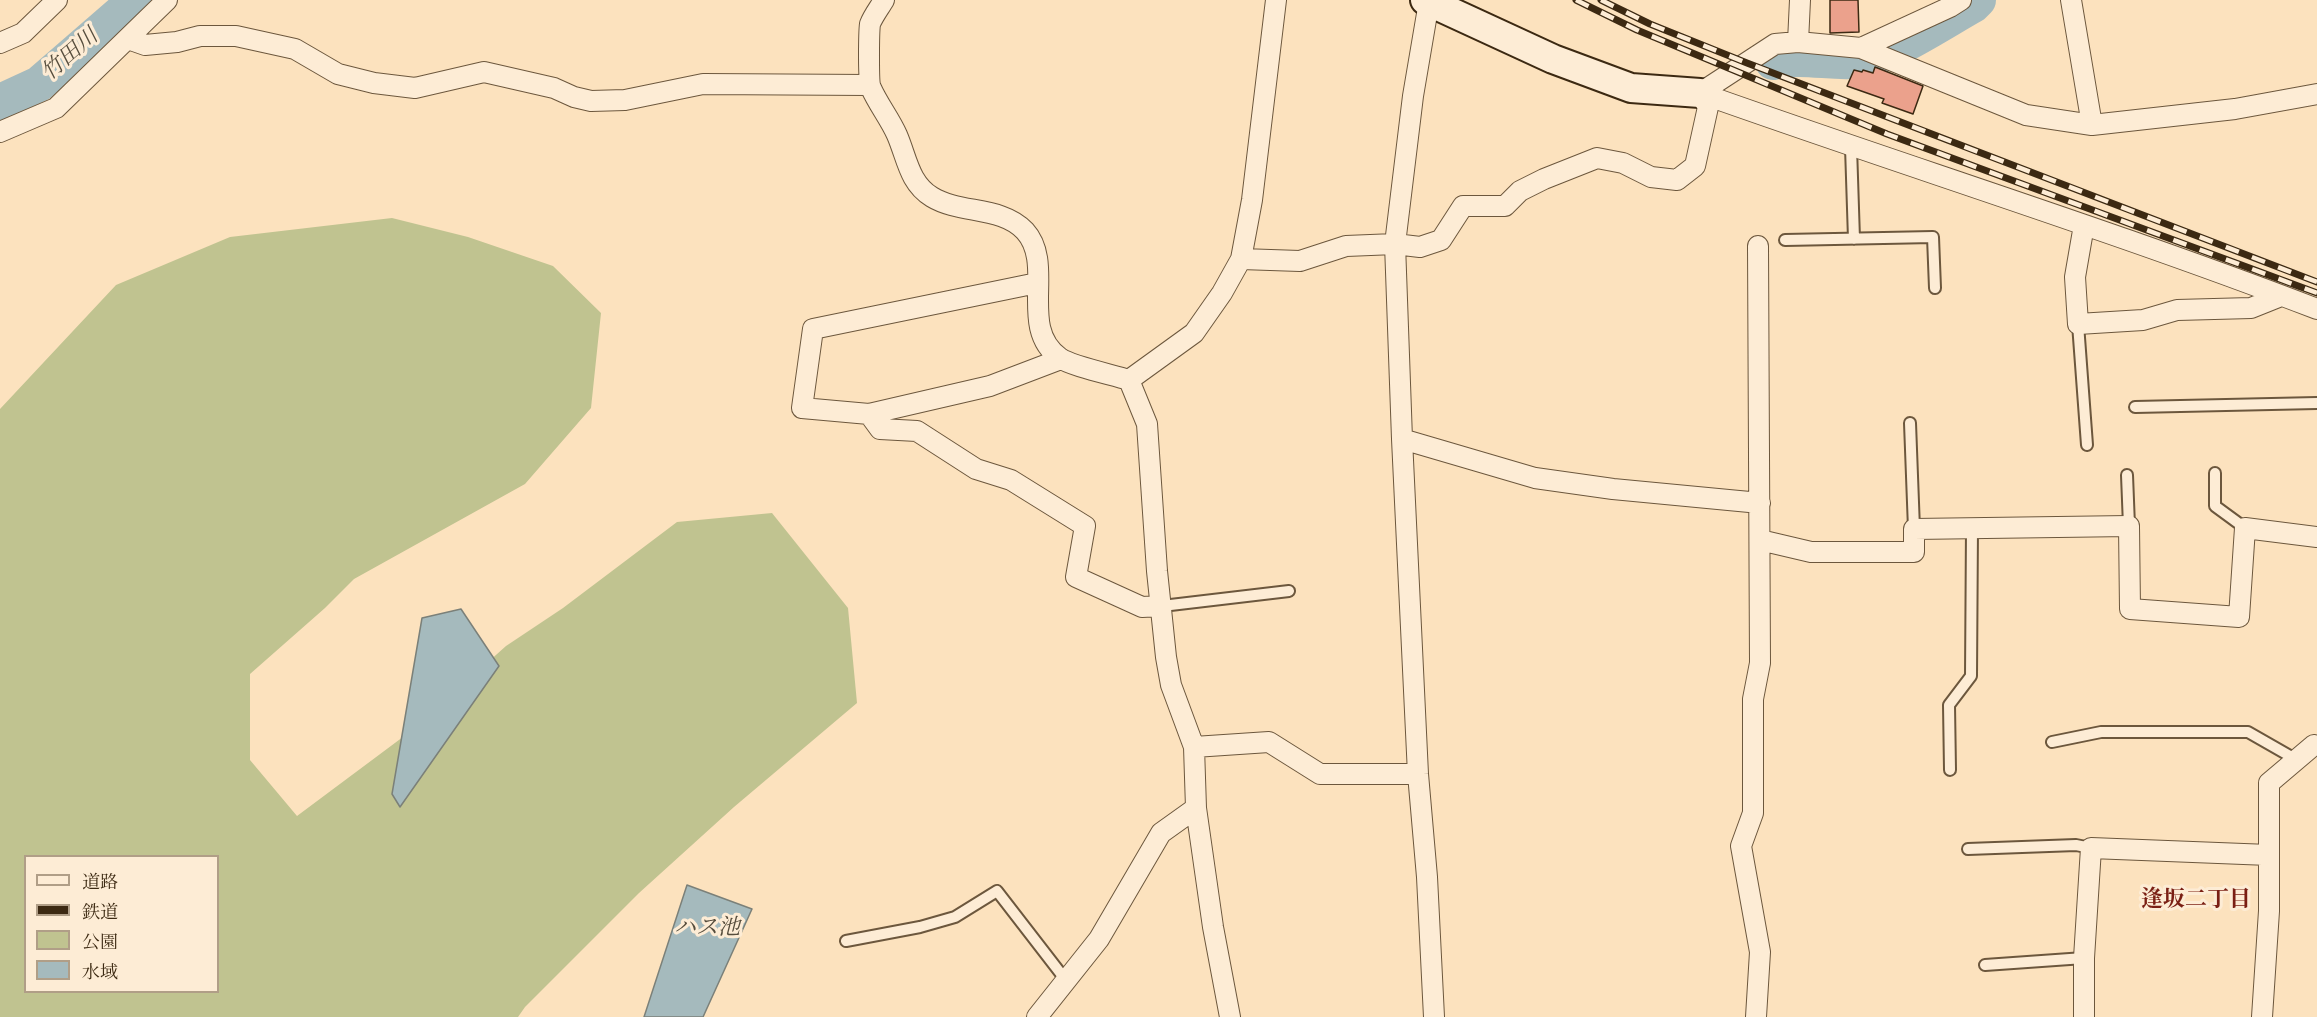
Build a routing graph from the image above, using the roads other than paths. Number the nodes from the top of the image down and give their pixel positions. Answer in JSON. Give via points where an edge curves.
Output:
{"nodes":[{"id":1,"x":57,"y":0,"type":"edge"},
{"id":2,"x":167,"y":0,"type":"edge"},
{"id":3,"x":884,"y":0,"type":"edge"},
{"id":4,"x":1276,"y":0,"type":"edge"},
{"id":5,"x":1800,"y":0,"type":"edge"},
{"id":6,"x":1961,"y":0,"type":"edge"},
{"id":7,"x":2071,"y":0,"type":"edge"},
{"id":8,"x":1427,"y":1,"type":"edge"},
{"id":9,"x":128,"y":39,"type":"junction"},
{"id":10,"x":1797,"y":42,"type":"junction"},
{"id":11,"x":0,"y":43,"type":"edge"},
{"id":12,"x":1874,"y":54,"type":"junction"},
{"id":13,"x":869,"y":85,"type":"junction"},
{"id":14,"x":1700,"y":93,"type":"junction"},
{"id":15,"x":2317,"y":94,"type":"edge"},
{"id":16,"x":2092,"y":125,"type":"junction"},
{"id":17,"x":0,"y":132,"type":"edge"},
{"id":18,"x":1851,"y":147,"type":"junction"},
{"id":19,"x":2084,"y":225,"type":"junction"},
{"id":20,"x":1854,"y":239,"type":"junction"},
{"id":21,"x":1785,"y":240,"type":"dead end"},
{"id":22,"x":1395,"y":244,"type":"junction"},
{"id":23,"x":1758,"y":246,"type":"dead end"},
{"id":24,"x":1241,"y":259,"type":"junction"},
{"id":25,"x":1037,"y":283,"type":"junction"},
{"id":26,"x":1935,"y":288,"type":"dead end"},
{"id":27,"x":2281,"y":296,"type":"junction"},
{"id":28,"x":2317,"y":309,"type":"edge"},
{"id":29,"x":2078,"y":324,"type":"junction"},
{"id":30,"x":1061,"y":359,"type":"junction"},
{"id":31,"x":1129,"y":380,"type":"junction"},
{"id":32,"x":2317,"y":403,"type":"edge"},
{"id":33,"x":2135,"y":406,"type":"dead end"},
{"id":34,"x":869,"y":414,"type":"junction"},
{"id":35,"x":1910,"y":423,"type":"dead end"},
{"id":36,"x":1402,"y":439,"type":"junction"},
{"id":37,"x":2087,"y":445,"type":"dead end"},
{"id":38,"x":2215,"y":473,"type":"dead end"},
{"id":39,"x":2127,"y":475,"type":"dead end"},
{"id":40,"x":1760,"y":503,"type":"junction"},
{"id":41,"x":2129,"y":526,"type":"junction"},
{"id":42,"x":1972,"y":528,"type":"junction"},
{"id":43,"x":2245,"y":528,"type":"junction"},
{"id":44,"x":1914,"y":529,"type":"junction"},
{"id":45,"x":2317,"y":537,"type":"edge"},
{"id":46,"x":1760,"y":540,"type":"junction"},
{"id":47,"x":1289,"y":591,"type":"dead end"},
{"id":48,"x":1162,"y":606,"type":"junction"},
{"id":49,"x":2052,"y":742,"type":"dead end"},
{"id":50,"x":2316,"y":743,"type":"edge"},
{"id":51,"x":1194,"y":747,"type":"junction"},
{"id":52,"x":2297,"y":760,"type":"junction"},
{"id":53,"x":1950,"y":770,"type":"dead end"},
{"id":54,"x":1418,"y":774,"type":"junction"},
{"id":55,"x":1196,"y":808,"type":"junction"},
{"id":56,"x":2091,"y":848,"type":"junction"},
{"id":57,"x":1968,"y":849,"type":"dead end"},
{"id":58,"x":2269,"y":855,"type":"junction"},
{"id":59,"x":846,"y":941,"type":"dead end"},
{"id":60,"x":2084,"y":958,"type":"junction"},
{"id":61,"x":1985,"y":965,"type":"dead end"},
{"id":62,"x":1065,"y":980,"type":"junction"},
{"id":63,"x":1037,"y":1017,"type":"edge"},
{"id":64,"x":1230,"y":1017,"type":"edge"},
{"id":65,"x":1434,"y":1017,"type":"edge"},
{"id":66,"x":1756,"y":1017,"type":"edge"},
{"id":67,"x":2084,"y":1017,"type":"edge"},
{"id":68,"x":2262,"y":1017,"type":"edge"}],
"edges":[{"from":1,"to":11,"type":"street","via":[[23,33]]},
{"from":2,"to":9,"type":"street"},
{"from":3,"to":13,"type":"street","via":[[870,24]]},
{"from":4,"to":24,"type":"street"},
{"from":5,"to":10,"type":"street"},
{"from":6,"to":12,"type":"street"},
{"from":7,"to":16,"type":"street"},
{"from":8,"to":14,"type":"street","via":[[1553,58],[1631,88]]},
{"from":8,"to":22,"type":"street"},
{"from":9,"to":13,"type":"street","via":[[145,45],[200,36],[236,36],[295,49],[338,74],[374,83],[415,88],[484,72],[591,101],[625,100],[703,84]]},
{"from":9,"to":17,"type":"street","via":[[56,108]]},
{"from":10,"to":12,"type":"street"},
{"from":10,"to":14,"type":"street","via":[[1775,44]]},
{"from":12,"to":16,"type":"street","via":[[2026,115]]},
{"from":13,"to":25,"type":"street","via":[[897,135],[919,188],[957,207],[1006,218],[1024,231],[1038,260]]},
{"from":14,"to":18,"type":"street"},
{"from":14,"to":22,"type":"street","via":[[1708,107],[1695,166],[1677,180],[1651,177],[1623,163],[1597,158],[1520,191],[1505,206],[1463,207],[1442,240],[1419,247]]},
{"from":15,"to":16,"type":"street","via":[[2235,109]]},
{"from":18,"to":19,"type":"street"},
{"from":18,"to":20,"type":"lane"},
{"from":19,"to":27,"type":"street"},
{"from":19,"to":29,"type":"street","via":[[2075,277]]},
{"from":20,"to":21,"type":"lane"},
{"from":20,"to":26,"type":"lane","via":[[1933,237]]},
{"from":22,"to":24,"type":"street","via":[[1346,246],[1300,261]]},
{"from":22,"to":36,"type":"street"},
{"from":23,"to":40,"type":"street"},
{"from":24,"to":31,"type":"street","via":[[1194,333]]},
{"from":25,"to":30,"type":"street","via":[[1037,310],[1045,344]]},
{"from":25,"to":34,"type":"street","via":[[813,329],[802,408]]},
{"from":27,"to":28,"type":"street"},
{"from":27,"to":29,"type":"street","via":[[2251,308],[2177,310],[2143,320]]},
{"from":29,"to":37,"type":"lane"},
{"from":30,"to":31,"type":"street"},
{"from":30,"to":34,"type":"street","via":[[990,386]]},
{"from":31,"to":48,"type":"street","via":[[1147,424]]},
{"from":32,"to":33,"type":"lane"},
{"from":34,"to":48,"type":"street","via":[[880,429],[917,431],[976,469],[1011,480],[1085,526],[1076,577],[1142,607]]},
{"from":35,"to":44,"type":"lane"},
{"from":36,"to":40,"type":"street","via":[[1535,478]]},
{"from":36,"to":54,"type":"street"},
{"from":38,"to":43,"type":"lane","via":[[2215,506]]},
{"from":39,"to":41,"type":"lane"},
{"from":40,"to":46,"type":"street"},
{"from":41,"to":42,"type":"street"},
{"from":41,"to":43,"type":"street","via":[[2130,609],[2239,617]]},
{"from":42,"to":44,"type":"street"},
{"from":42,"to":53,"type":"lane","via":[[1971,676],[1949,705]]},
{"from":43,"to":45,"type":"street"},
{"from":44,"to":46,"type":"street","via":[[1914,552],[1811,552]]},
{"from":46,"to":66,"type":"street","via":[[1760,663],[1753,699],[1753,813],[1741,846],[1760,952]]},
{"from":47,"to":48,"type":"lane"},
{"from":48,"to":51,"type":"street","via":[[1171,685]]},
{"from":49,"to":52,"type":"lane","via":[[2101,732],[2248,732]]},
{"from":50,"to":52,"type":"street"},
{"from":51,"to":54,"type":"street","via":[[1269,742],[1320,774]]},
{"from":51,"to":55,"type":"street"},
{"from":52,"to":58,"type":"street","via":[[2269,783]]},
{"from":54,"to":65,"type":"street"},
{"from":55,"to":62,"type":"street","via":[[1161,834],[1099,939]]},
{"from":55,"to":64,"type":"street"},
{"from":56,"to":57,"type":"lane","via":[[2076,845]]},
{"from":56,"to":58,"type":"street"},
{"from":56,"to":60,"type":"street"},
{"from":58,"to":68,"type":"street"},
{"from":59,"to":62,"type":"lane","via":[[955,917],[997,891]]},
{"from":60,"to":61,"type":"lane"},
{"from":60,"to":67,"type":"street"},
{"from":62,"to":63,"type":"street"}]}
